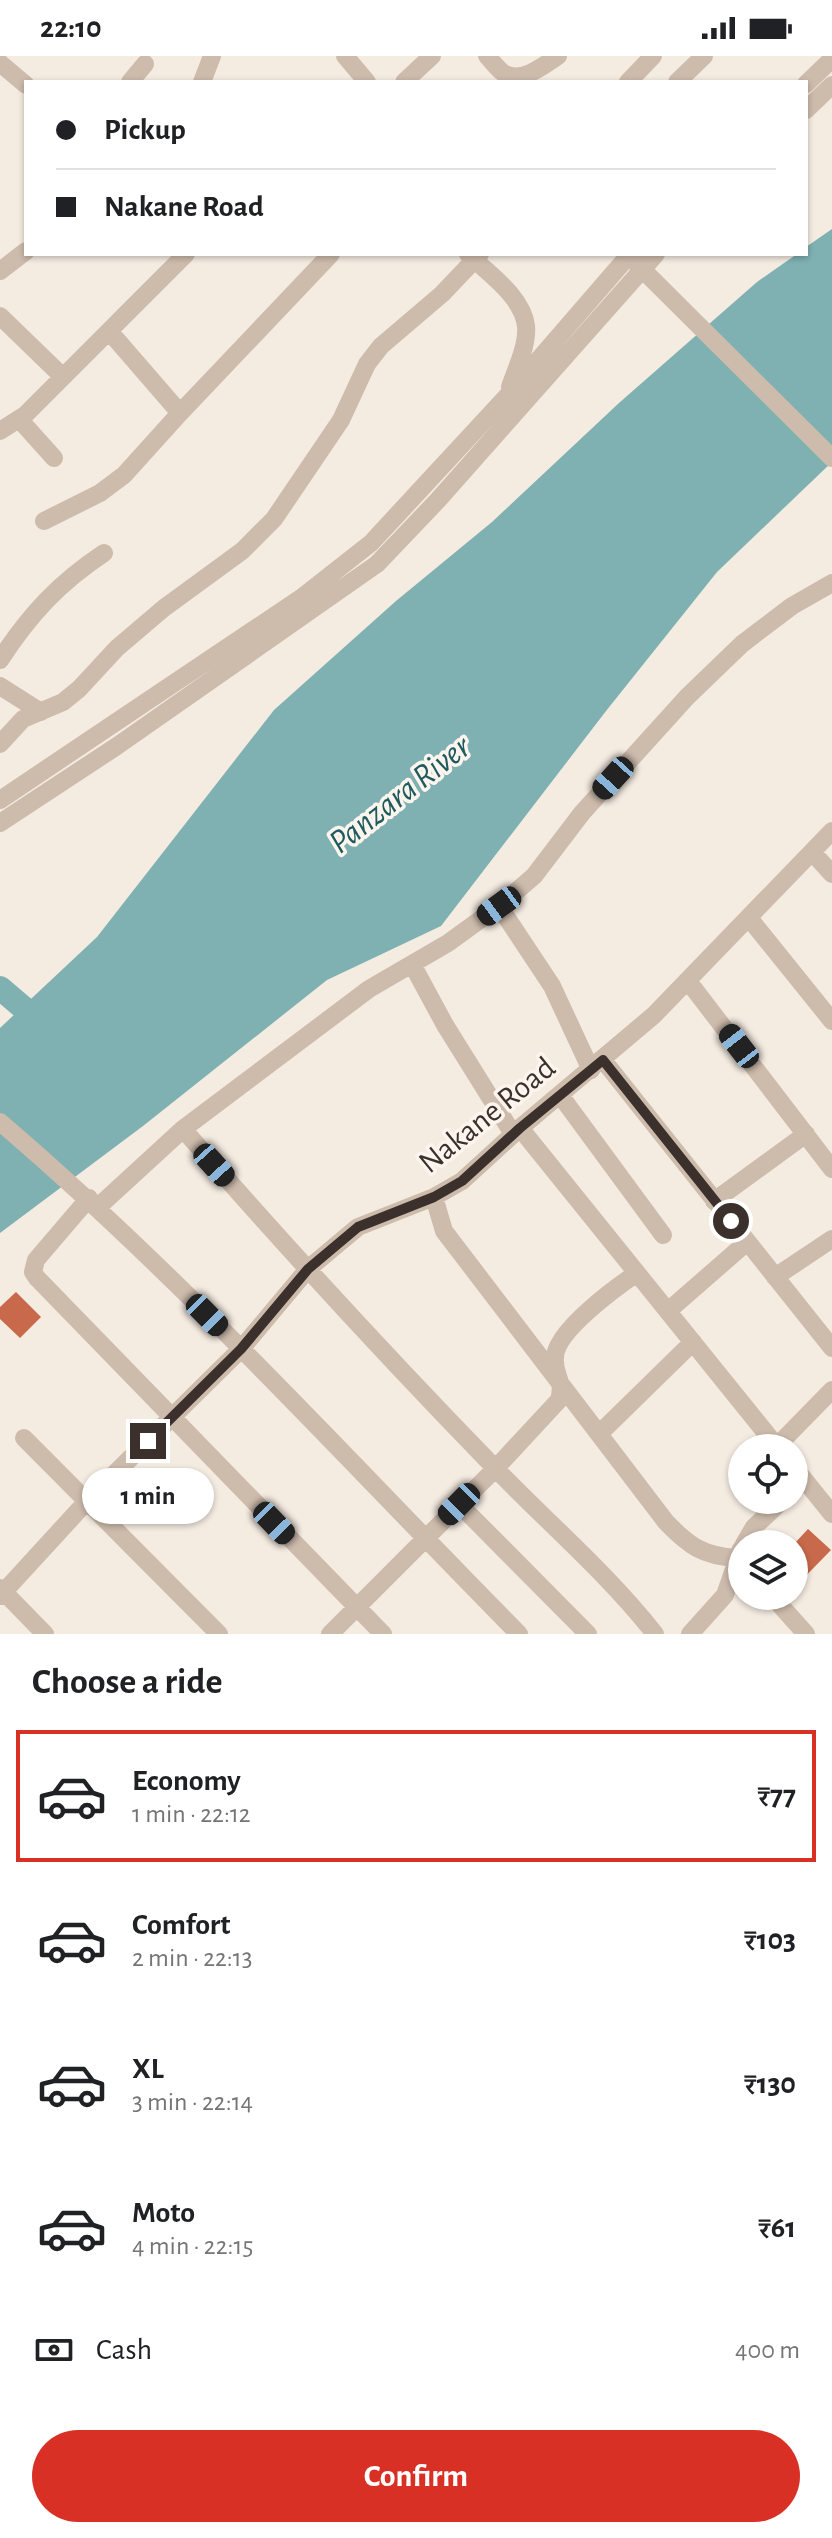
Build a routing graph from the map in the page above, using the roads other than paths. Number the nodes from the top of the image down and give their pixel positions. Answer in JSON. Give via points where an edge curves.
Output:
{"nodes":[{"id":1,"x":212,"y":56,"type":"edge"},
{"id":2,"x":345,"y":56,"type":"edge"},
{"id":3,"x":432,"y":56,"type":"edge"},
{"id":4,"x":487,"y":56,"type":"edge"},
{"id":5,"x":558,"y":56,"type":"edge"},
{"id":6,"x":653,"y":56,"type":"edge"},
{"id":7,"x":704,"y":56,"type":"edge"},
{"id":8,"x":832,"y":59,"type":"edge"},
{"id":9,"x":0,"y":63,"type":"edge"},
{"id":10,"x":145,"y":64,"type":"dead end"},
{"id":11,"x":500,"y":78,"type":"edge"},
{"id":12,"x":132,"y":80,"type":"edge"},
{"id":13,"x":203,"y":80,"type":"edge"},
{"id":14,"x":365,"y":80,"type":"edge"},
{"id":15,"x":406,"y":80,"type":"edge"},
{"id":16,"x":630,"y":80,"type":"edge"},
{"id":17,"x":679,"y":80,"type":"edge"},
{"id":18,"x":808,"y":82,"type":"edge"},
{"id":19,"x":24,"y":83,"type":"edge"},
{"id":20,"x":832,"y":85,"type":"edge"},
{"id":21,"x":808,"y":108,"type":"edge"},
{"id":22,"x":24,"y":253,"type":"edge"},
{"id":23,"x":184,"y":256,"type":"edge"},
{"id":24,"x":329,"y":256,"type":"edge"},
{"id":25,"x":475,"y":256,"type":"edge"},
{"id":26,"x":637,"y":263,"type":"edge"},
{"id":27,"x":0,"y":271,"type":"edge"},
{"id":28,"x":0,"y":316,"type":"edge"},
{"id":29,"x":109,"y":331,"type":"junction"},
{"id":30,"x":63,"y":377,"type":"junction"},
{"id":31,"x":514,"y":401,"type":"junction"},
{"id":32,"x":180,"y":413,"type":"junction"},
{"id":33,"x":19,"y":419,"type":"junction"},
{"id":34,"x":0,"y":431,"type":"edge"},
{"id":35,"x":54,"y":458,"type":"dead end"},
{"id":36,"x":832,"y":458,"type":"edge"},
{"id":37,"x":44,"y":521,"type":"dead end"},
{"id":38,"x":104,"y":553,"type":"dead end"},
{"id":39,"x":832,"y":583,"type":"edge"},
{"id":40,"x":0,"y":660,"type":"edge"},
{"id":41,"x":0,"y":686,"type":"edge"},
{"id":42,"x":41,"y":712,"type":"junction"},
{"id":43,"x":23,"y":719,"type":"junction"},
{"id":44,"x":0,"y":720,"type":"edge"},
{"id":45,"x":0,"y":744,"type":"edge"},
{"id":46,"x":0,"y":800,"type":"edge"},
{"id":47,"x":0,"y":823,"type":"edge"},
{"id":48,"x":832,"y":831,"type":"edge"},
{"id":49,"x":812,"y":852,"type":"junction"},
{"id":50,"x":832,"y":874,"type":"edge"},
{"id":51,"x":499,"y":906,"type":"junction"},
{"id":52,"x":749,"y":918,"type":"junction"},
{"id":53,"x":412,"y":964,"type":"junction"},
{"id":54,"x":688,"y":981,"type":"junction"},
{"id":55,"x":832,"y":1021,"type":"edge"},
{"id":56,"x":597,"y":1065,"type":"junction"},
{"id":57,"x":560,"y":1095,"type":"junction"},
{"id":58,"x":0,"y":1122,"type":"edge"},
{"id":59,"x":183,"y":1129,"type":"junction"},
{"id":60,"x":516,"y":1131,"type":"junction"},
{"id":61,"x":806,"y":1134,"type":"junction"},
{"id":62,"x":832,"y":1169,"type":"edge"},
{"id":63,"x":88,"y":1197,"type":"junction"},
{"id":64,"x":434,"y":1197,"type":"junction"},
{"id":65,"x":714,"y":1201,"type":"junction"},
{"id":66,"x":663,"y":1235,"type":"dead end"},
{"id":67,"x":832,"y":1239,"type":"edge"},
{"id":68,"x":747,"y":1242,"type":"junction"},
{"id":69,"x":308,"y":1269,"type":"junction"},
{"id":70,"x":637,"y":1273,"type":"junction"},
{"id":71,"x":775,"y":1277,"type":"junction"},
{"id":72,"x":668,"y":1311,"type":"junction"},
{"id":73,"x":693,"y":1342,"type":"junction"},
{"id":74,"x":832,"y":1348,"type":"edge"},
{"id":75,"x":241,"y":1349,"type":"junction"},
{"id":76,"x":563,"y":1388,"type":"junction"},
{"id":77,"x":832,"y":1390,"type":"edge"},
{"id":78,"x":172,"y":1418,"type":"junction"},
{"id":79,"x":600,"y":1433,"type":"junction"},
{"id":80,"x":767,"y":1434,"type":"edge"},
{"id":81,"x":790,"y":1434,"type":"edge"},
{"id":82,"x":24,"y":1438,"type":"dead end"},
{"id":83,"x":495,"y":1469,"type":"junction"},
{"id":84,"x":808,"y":1490,"type":"edge"},
{"id":85,"x":88,"y":1500,"type":"junction"},
{"id":86,"x":459,"y":1504,"type":"junction"},
{"id":87,"x":768,"y":1514,"type":"edge"},
{"id":88,"x":832,"y":1514,"type":"edge"},
{"id":89,"x":752,"y":1530,"type":"edge"},
{"id":90,"x":425,"y":1539,"type":"junction"},
{"id":91,"x":728,"y":1555,"type":"edge"},
{"id":92,"x":728,"y":1587,"type":"edge"},
{"id":93,"x":1,"y":1592,"type":"edge"},
{"id":94,"x":356,"y":1608,"type":"junction"},
{"id":95,"x":785,"y":1610,"type":"edge"},
{"id":96,"x":45,"y":1634,"type":"edge"},
{"id":97,"x":219,"y":1634,"type":"edge"},
{"id":98,"x":330,"y":1634,"type":"edge"},
{"id":99,"x":383,"y":1634,"type":"edge"},
{"id":100,"x":519,"y":1634,"type":"edge"},
{"id":101,"x":588,"y":1634,"type":"edge"},
{"id":102,"x":655,"y":1634,"type":"edge"},
{"id":103,"x":690,"y":1634,"type":"edge"},
{"id":104,"x":806,"y":1634,"type":"edge"}],
"edges":[{"from":1,"to":13,"type":"street"},
{"from":2,"to":14,"type":"street"},
{"from":3,"to":15,"type":"street"},
{"from":4,"to":11,"type":"street"},
{"from":5,"to":11,"type":"street","via":[[538,70]]},
{"from":6,"to":16,"type":"street"},
{"from":7,"to":17,"type":"street"},
{"from":8,"to":18,"type":"street"},
{"from":9,"to":19,"type":"street"},
{"from":10,"to":12,"type":"street"},
{"from":20,"to":21,"type":"street"},
{"from":22,"to":27,"type":"street"},
{"from":23,"to":29,"type":"street"},
{"from":24,"to":32,"type":"street"},
{"from":25,"to":31,"type":"street","via":[[513,298],[526,328]]},
{"from":25,"to":42,"type":"street","via":[[367,364],[341,420],[274,519],[242,551],[117,648],[79,689]]},
{"from":26,"to":31,"type":"street"},
{"from":26,"to":36,"type":"street"},
{"from":28,"to":30,"type":"street"},
{"from":29,"to":30,"type":"street"},
{"from":29,"to":32,"type":"street"},
{"from":30,"to":33,"type":"street"},
{"from":31,"to":46,"type":"street","via":[[346,564]]},
{"from":31,"to":47,"type":"street","via":[[377,564]]},
{"from":32,"to":37,"type":"street","via":[[124,475]]},
{"from":33,"to":34,"type":"street"},
{"from":33,"to":35,"type":"street"},
{"from":38,"to":40,"type":"street","via":[[40,606]]},
{"from":39,"to":51,"type":"street","via":[[742,644],[687,697],[582,813],[534,876]]},
{"from":41,"to":42,"type":"street"},
{"from":42,"to":43,"type":"street"},
{"from":43,"to":44,"type":"street"},
{"from":43,"to":45,"type":"street"},
{"from":48,"to":49,"type":"street","name":"Nakane Road"},
{"from":49,"to":50,"type":"street"},
{"from":49,"to":52,"type":"street","name":"Nakane Road"},
{"from":51,"to":53,"type":"street"},
{"from":51,"to":56,"type":"street"},
{"from":52,"to":54,"type":"street","name":"Nakane Road"},
{"from":52,"to":55,"type":"street"},
{"from":53,"to":59,"type":"street","via":[[369,989]]},
{"from":53,"to":60,"type":"street","via":[[445,1025]]},
{"from":54,"to":56,"type":"street","name":"Nakane Road"},
{"from":54,"to":61,"type":"street"},
{"from":56,"to":57,"type":"street","name":"Nakane Road"},
{"from":56,"to":65,"type":"street"},
{"from":57,"to":60,"type":"street","name":"Nakane Road"},
{"from":57,"to":66,"type":"street"},
{"from":58,"to":63,"type":"street"},
{"from":59,"to":63,"type":"street"},
{"from":59,"to":69,"type":"street"},
{"from":60,"to":64,"type":"street","name":"Nakane Road","via":[[462,1181]]},
{"from":60,"to":70,"type":"street"},
{"from":61,"to":62,"type":"street"},
{"from":61,"to":65,"type":"street"},
{"from":63,"to":75,"type":"street"},
{"from":63,"to":78,"type":"street","via":[[36,1260],[33,1272]]},
{"from":64,"to":69,"type":"street","name":"Nakane Road","via":[[358,1227]]},
{"from":64,"to":76,"type":"street","via":[[444,1231]]},
{"from":65,"to":68,"type":"street"},
{"from":67,"to":71,"type":"street"},
{"from":68,"to":71,"type":"street"},
{"from":68,"to":72,"type":"street"},
{"from":69,"to":75,"type":"street","name":"Nakane Road"},
{"from":69,"to":83,"type":"street"},
{"from":70,"to":72,"type":"street"},
{"from":70,"to":76,"type":"street","via":[[565,1334],[555,1366]]},
{"from":71,"to":74,"type":"street"},
{"from":72,"to":73,"type":"street"},
{"from":73,"to":79,"type":"street"},
{"from":73,"to":80,"type":"street"},
{"from":75,"to":78,"type":"street","name":"Nakane Road"},
{"from":75,"to":90,"type":"street"},
{"from":76,"to":79,"type":"street"},
{"from":76,"to":83,"type":"street","via":[[559,1400]]},
{"from":77,"to":81,"type":"street"},
{"from":78,"to":85,"type":"street","name":"Nakane Road"},
{"from":78,"to":94,"type":"street"},
{"from":79,"to":91,"type":"street","via":[[682,1539],[700,1551]]},
{"from":82,"to":85,"type":"street"},
{"from":83,"to":86,"type":"street"},
{"from":83,"to":102,"type":"street"},
{"from":84,"to":88,"type":"street"},
{"from":85,"to":93,"type":"street","name":"Nakane Road"},
{"from":85,"to":97,"type":"street"},
{"from":86,"to":90,"type":"street"},
{"from":86,"to":101,"type":"street"},
{"from":87,"to":89,"type":"street"},
{"from":90,"to":94,"type":"street"},
{"from":90,"to":100,"type":"street"},
{"from":92,"to":103,"type":"street"},
{"from":93,"to":96,"type":"street"},
{"from":94,"to":98,"type":"street"},
{"from":94,"to":99,"type":"street"},
{"from":95,"to":104,"type":"street"}]}
